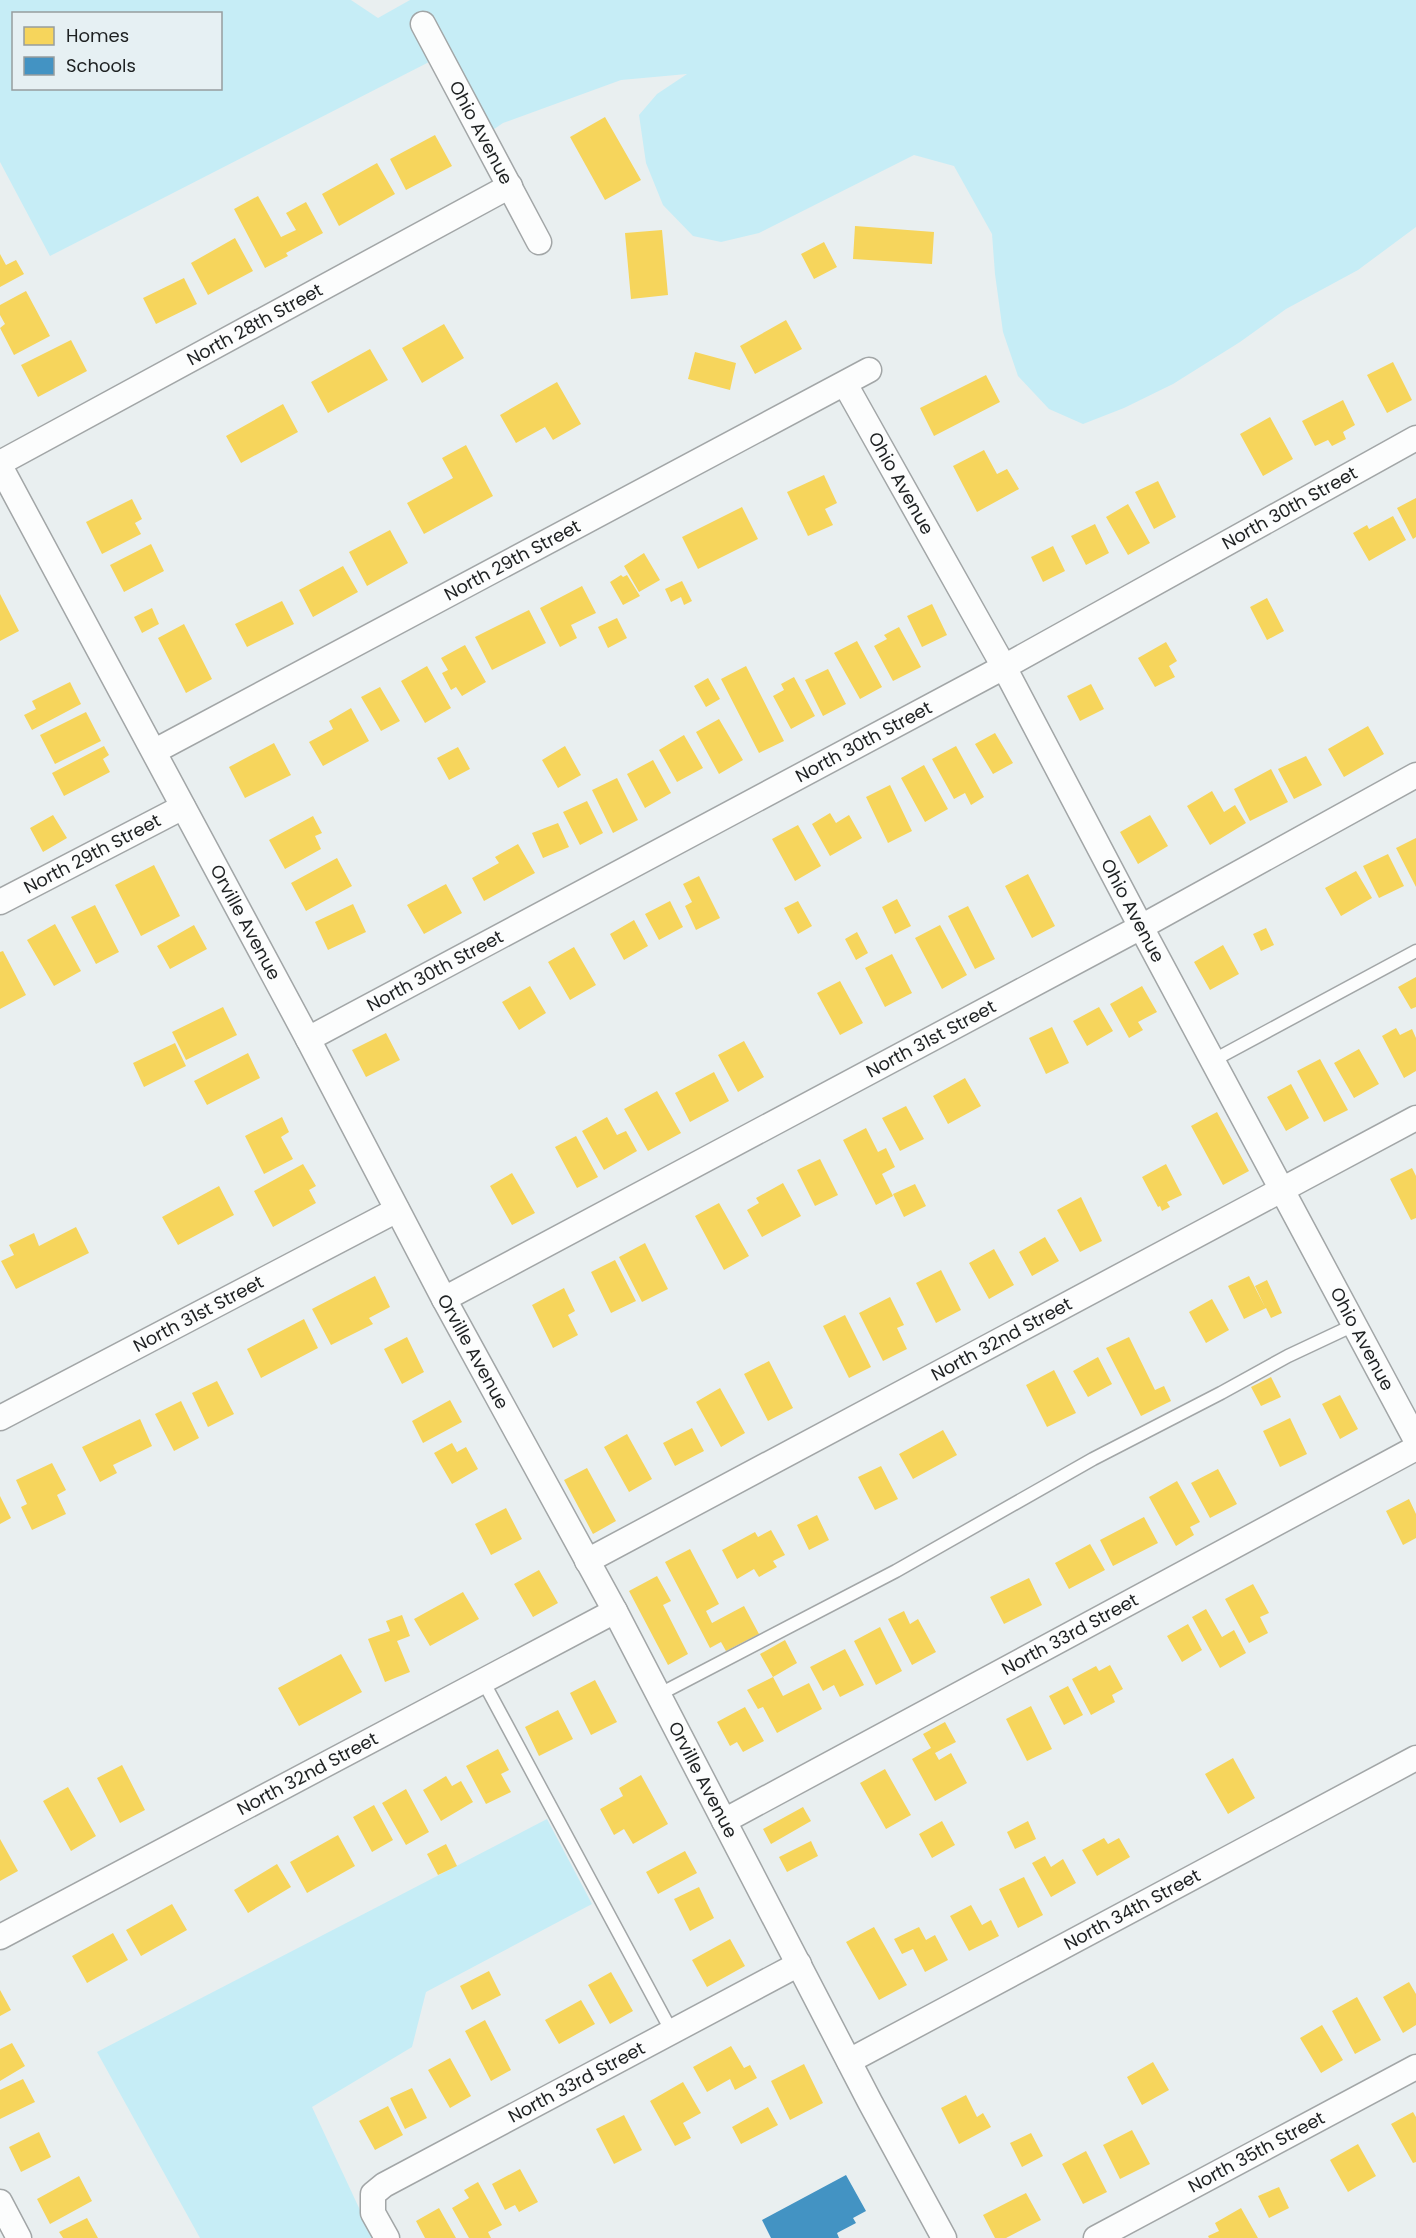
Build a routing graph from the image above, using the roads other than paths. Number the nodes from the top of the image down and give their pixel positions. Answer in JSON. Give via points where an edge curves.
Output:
{"nodes":[{"id":1,"x":423,"y":24,"type":"dead end"},
{"id":2,"x":510,"y":186,"type":"junction"},
{"id":3,"x":539,"y":242,"type":"dead end"},
{"id":4,"x":869,"y":370,"type":"dead end"},
{"id":5,"x":845,"y":384,"type":"junction"},
{"id":6,"x":1416,"y":438,"type":"edge"},
{"id":7,"x":0,"y":465,"type":"edge"},
{"id":8,"x":1004,"y":667,"type":"junction"},
{"id":9,"x":155,"y":751,"type":"junction"},
{"id":10,"x":1416,"y":775,"type":"edge"},
{"id":11,"x":183,"y":807,"type":"junction"},
{"id":12,"x":0,"y":902,"type":"edge"},
{"id":13,"x":1141,"y":927,"type":"junction"},
{"id":14,"x":1416,"y":951,"type":"edge"},
{"id":15,"x":308,"y":1039,"type":"junction"},
{"id":16,"x":1212,"y":1061,"type":"junction"},
{"id":17,"x":1416,"y":1118,"type":"edge"},
{"id":18,"x":1282,"y":1190,"type":"junction"},
{"id":19,"x":397,"y":1210,"type":"junction"},
{"id":20,"x":444,"y":1299,"type":"junction"},
{"id":21,"x":1354,"y":1325,"type":"junction"},
{"id":22,"x":0,"y":1418,"type":"edge"},
{"id":23,"x":1416,"y":1440,"type":"edge"},
{"id":24,"x":1416,"y":1448,"type":"edge"},
{"id":25,"x":587,"y":1560,"type":"junction"},
{"id":26,"x":615,"y":1611,"type":"junction"},
{"id":27,"x":483,"y":1681,"type":"junction"},
{"id":28,"x":658,"y":1695,"type":"junction"},
{"id":29,"x":1416,"y":1758,"type":"edge"},
{"id":30,"x":724,"y":1821,"type":"junction"},
{"id":31,"x":0,"y":1937,"type":"edge"},
{"id":32,"x":799,"y":1964,"type":"junction"},
{"id":33,"x":672,"y":2032,"type":"junction"},
{"id":34,"x":849,"y":2061,"type":"junction"},
{"id":35,"x":1416,"y":2067,"type":"edge"},
{"id":36,"x":0,"y":2202,"type":"edge"},
{"id":37,"x":941,"y":2237,"type":"edge"},
{"id":38,"x":19,"y":2238,"type":"edge"},
{"id":39,"x":387,"y":2238,"type":"edge"},
{"id":40,"x":1096,"y":2238,"type":"edge"}],
"edges":[{"from":1,"to":2,"type":"street","name":"Ohio Avenue"},
{"from":2,"to":3,"type":"street","name":"Ohio Avenue"},
{"from":2,"to":7,"type":"street","name":"North 28th Street"},
{"from":4,"to":5,"type":"street","name":"North 29th Street"},
{"from":5,"to":8,"type":"street","name":"Ohio Avenue"},
{"from":5,"to":9,"type":"street","name":"North 29th Street"},
{"from":6,"to":8,"type":"street","name":"North 30th Street"},
{"from":7,"to":9,"type":"street","name":"Orville Avenue"},
{"from":8,"to":13,"type":"street","name":"Ohio Avenue"},
{"from":8,"to":15,"type":"street","name":"North 30th Street"},
{"from":9,"to":11,"type":"street","name":"Orville Avenue"},
{"from":10,"to":13,"type":"street","name":"North 31st Street"},
{"from":11,"to":12,"type":"street","name":"North 29th Street"},
{"from":11,"to":15,"type":"street","name":"Orville Avenue"},
{"from":13,"to":16,"type":"street","name":"Ohio Avenue"},
{"from":13,"to":20,"type":"street","name":"North 31st Street"},
{"from":14,"to":16,"type":"lane"},
{"from":15,"to":19,"type":"street","name":"Orville Avenue"},
{"from":16,"to":18,"type":"street","name":"Ohio Avenue"},
{"from":17,"to":18,"type":"street","name":"North 32nd Street"},
{"from":18,"to":21,"type":"street","name":"Ohio Avenue"},
{"from":18,"to":25,"type":"street","name":"North 32nd Street"},
{"from":19,"to":20,"type":"street","name":"Orville Avenue"},
{"from":19,"to":22,"type":"street","name":"North 31st Street"},
{"from":20,"to":25,"type":"street","name":"Orville Avenue"},
{"from":21,"to":23,"type":"street","name":"Ohio Avenue"},
{"from":21,"to":28,"type":"lane","via":[[1093,1459],[906,1565]]},
{"from":24,"to":30,"type":"street","name":"North 33rd Street"},
{"from":25,"to":26,"type":"street","name":"Orville Avenue"},
{"from":26,"to":27,"type":"street","name":"North 32nd Street"},
{"from":26,"to":28,"type":"street","name":"Orville Avenue"},
{"from":27,"to":31,"type":"street","name":"North 32nd Street"},
{"from":27,"to":33,"type":"lane"},
{"from":28,"to":30,"type":"street","name":"Orville Avenue"},
{"from":29,"to":34,"type":"street","name":"North 34th Street"},
{"from":30,"to":32,"type":"street","name":"Orville Avenue"},
{"from":32,"to":33,"type":"street","name":"North 33rd Street"},
{"from":32,"to":34,"type":"street","name":"Orville Avenue"},
{"from":33,"to":39,"type":"street","name":"North 33rd Street","via":[[384,2185],[373,2194],[373,2213]]},
{"from":34,"to":37,"type":"street","name":"Orville Avenue"},
{"from":35,"to":40,"type":"street","name":"North 35th Street"},
{"from":36,"to":38,"type":"street"}]}
